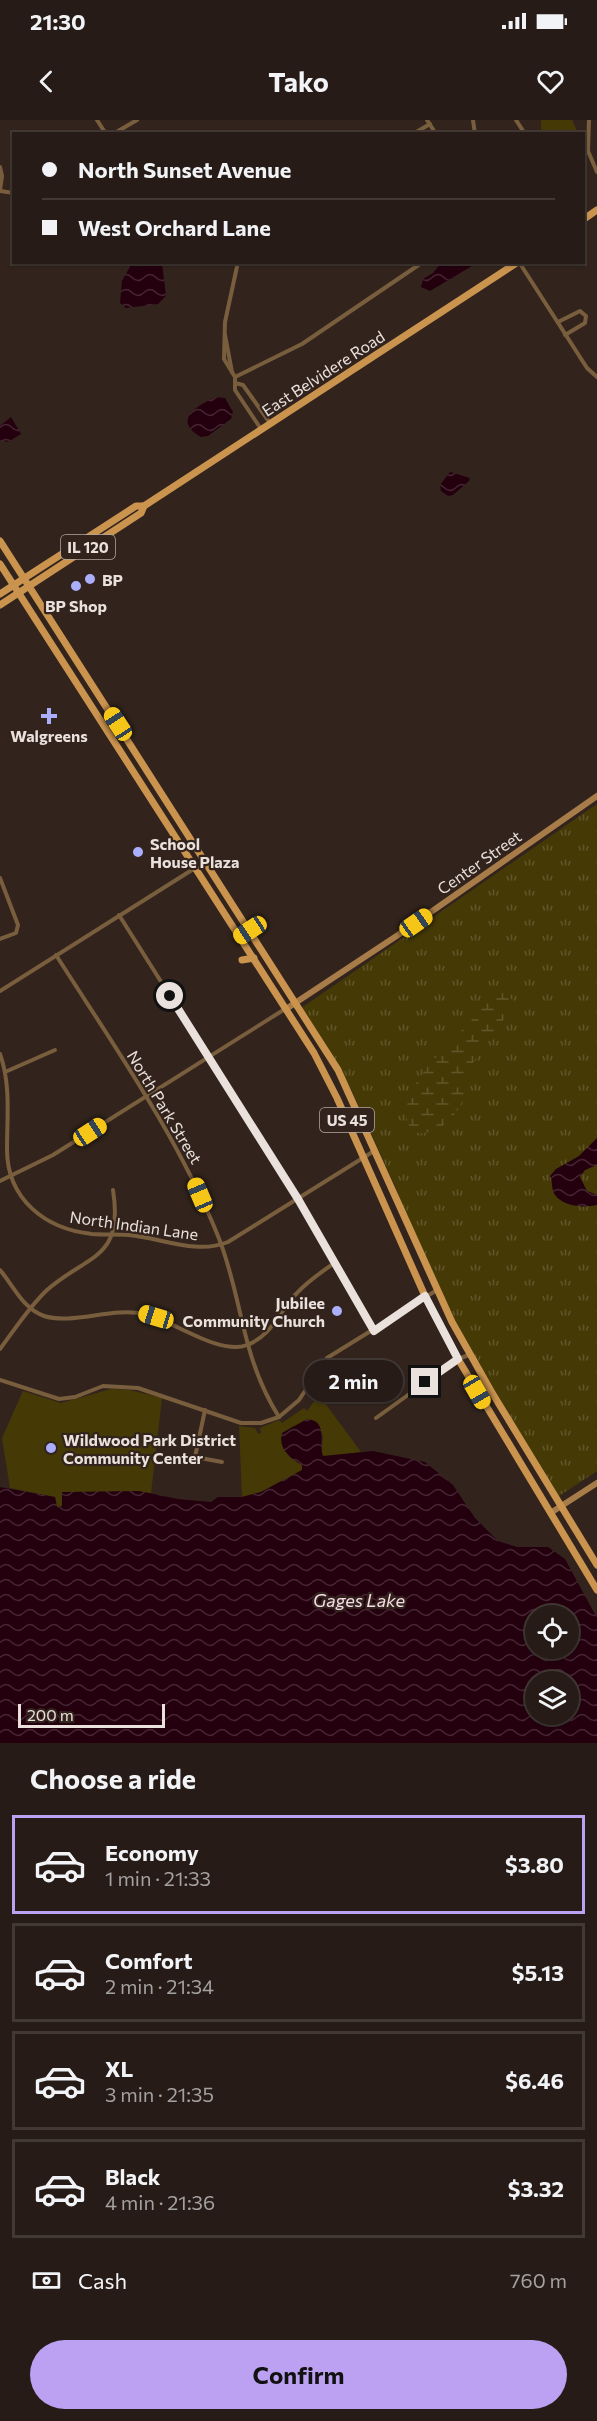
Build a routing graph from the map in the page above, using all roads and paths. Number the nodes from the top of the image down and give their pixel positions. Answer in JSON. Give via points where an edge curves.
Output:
{"nodes":[{"id":1,"x":137,"y":120,"type":"edge"},
{"id":2,"x":589,"y":120,"type":"edge"},
{"id":3,"x":428,"y":122,"type":"edge"},
{"id":4,"x":116,"y":132,"type":"edge"},
{"id":5,"x":416,"y":132,"type":"edge"},
{"id":6,"x":0,"y":167,"type":"edge"},
{"id":7,"x":597,"y":172,"type":"edge"},
{"id":8,"x":0,"y":190,"type":"edge"},
{"id":9,"x":238,"y":264,"type":"edge"},
{"id":10,"x":420,"y":264,"type":"edge"},
{"id":11,"x":515,"y":264,"type":"edge"},
{"id":12,"x":519,"y":264,"type":"edge"},
{"id":13,"x":558,"y":322,"type":"junction"},
{"id":14,"x":565,"y":335,"type":"junction"},
{"id":15,"x":597,"y":377,"type":"edge"},
{"id":16,"x":235,"y":380,"type":"junction"},
{"id":17,"x":270,"y":424,"type":"junction"},
{"id":18,"x":261,"y":429,"type":"junction"},
{"id":19,"x":144,"y":506,"type":"junction"},
{"id":20,"x":0,"y":541,"type":"edge"},
{"id":21,"x":0,"y":564,"type":"edge"},
{"id":22,"x":24,"y":578,"type":"junction"},
{"id":23,"x":14,"y":585,"type":"junction"},
{"id":24,"x":29,"y":586,"type":"junction"},
{"id":25,"x":18,"y":593,"type":"junction"},
{"id":26,"x":0,"y":594,"type":"edge"},
{"id":27,"x":0,"y":605,"type":"edge"},
{"id":28,"x":597,"y":796,"type":"edge"},
{"id":29,"x":195,"y":868,"type":"junction"},
{"id":30,"x":0,"y":878,"type":"edge"},
{"id":31,"x":119,"y":915,"type":"junction"},
{"id":32,"x":250,"y":930,"type":"junction"},
{"id":33,"x":239,"y":937,"type":"junction"},
{"id":34,"x":0,"y":939,"type":"edge"},
{"id":35,"x":56,"y":955,"type":"junction"},
{"id":36,"x":0,"y":991,"type":"edge"},
{"id":37,"x":296,"y":1003,"type":"junction"},
{"id":38,"x":286,"y":1009,"type":"junction"},
{"id":39,"x":55,"y":1050,"type":"dead end"},
{"id":40,"x":0,"y":1054,"type":"edge"},
{"id":41,"x":208,"y":1057,"type":"junction"},
{"id":42,"x":5,"y":1072,"type":"junction"},
{"id":43,"x":146,"y":1096,"type":"junction"},
{"id":44,"x":374,"y":1150,"type":"junction"},
{"id":45,"x":364,"y":1157,"type":"junction"},
{"id":46,"x":9,"y":1177,"type":"junction"},
{"id":47,"x":0,"y":1181,"type":"edge"},
{"id":48,"x":113,"y":1190,"type":"dead end"},
{"id":49,"x":298,"y":1199,"type":"junction"},
{"id":50,"x":113,"y":1234,"type":"junction"},
{"id":51,"x":221,"y":1245,"type":"junction"},
{"id":52,"x":333,"y":1264,"type":"junction"},
{"id":53,"x":0,"y":1270,"type":"edge"},
{"id":54,"x":437,"y":1290,"type":"junction"},
{"id":55,"x":425,"y":1296,"type":"junction"},
{"id":56,"x":31,"y":1309,"type":"junction"},
{"id":57,"x":374,"y":1331,"type":"junction"},
{"id":58,"x":247,"y":1345,"type":"junction"},
{"id":59,"x":0,"y":1348,"type":"edge"},
{"id":60,"x":469,"y":1355,"type":"junction"},
{"id":61,"x":458,"y":1359,"type":"junction"},
{"id":62,"x":0,"y":1380,"type":"edge"},
{"id":63,"x":205,"y":1410,"type":"junction"},
{"id":64,"x":279,"y":1417,"type":"junction"},
{"id":65,"x":376,"y":1418,"type":"dead end"},
{"id":66,"x":195,"y":1457,"type":"junction"},
{"id":67,"x":222,"y":1462,"type":"dead end"},
{"id":68,"x":169,"y":1463,"type":"dead end"},
{"id":69,"x":597,"y":1483,"type":"edge"},
{"id":70,"x":562,"y":1506,"type":"junction"},
{"id":71,"x":552,"y":1512,"type":"junction"},
{"id":72,"x":597,"y":1565,"type":"edge"},
{"id":73,"x":597,"y":1590,"type":"edge"}],
"edges":[{"from":1,"to":4,"type":"street"},
{"from":2,"to":7,"type":"street","via":[[588,151]]},
{"from":3,"to":5,"type":"street"},
{"from":6,"to":8,"type":"street"},
{"from":9,"to":16,"type":"street","via":[[225,334]]},
{"from":10,"to":16,"type":"street","via":[[302,344]]},
{"from":11,"to":17,"type":"main road","name":"East Belvidere Road","number":"IL 120"},
{"from":12,"to":13,"type":"street"},
{"from":13,"to":14,"type":"street"},
{"from":13,"to":14,"type":"street","via":[[579,311],[586,316],[585,323]]},
{"from":14,"to":15,"type":"street"},
{"from":16,"to":17,"type":"street","via":[[243,385]]},
{"from":16,"to":18,"type":"street","via":[[235,390]]},
{"from":17,"to":18,"type":"main road","name":"East Belvidere Road","number":"IL 120"},
{"from":18,"to":19,"type":"main road","name":"East Belvidere Road","number":"IL 120"},
{"from":19,"to":22,"type":"main road","name":"East Belvidere Road","via":[[136,506]]},
{"from":19,"to":24,"type":"main road","name":"East Belvidere Road","number":"IL 120","via":[[141,513]]},
{"from":20,"to":22,"type":"main road","number":"US 45"},
{"from":21,"to":23,"type":"main road","number":"US 45"},
{"from":22,"to":23,"type":"main road","name":"East Belvidere Road"},
{"from":22,"to":24,"type":"main road","number":"US 45"},
{"from":23,"to":25,"type":"main road","number":"US 45"},
{"from":23,"to":26,"type":"main road","name":"East Belvidere Road"},
{"from":24,"to":25,"type":"main road","number":"IL 120"},
{"from":24,"to":32,"type":"main road","number":"US 45"},
{"from":25,"to":27,"type":"main road","number":"IL 120"},
{"from":25,"to":29,"type":"main road","number":"US 45"},
{"from":28,"to":37,"type":"street","name":"Center Street"},
{"from":29,"to":31,"type":"street"},
{"from":29,"to":33,"type":"main road","number":"US 45"},
{"from":30,"to":34,"type":"street","via":[[18,925],[16,933]]},
{"from":31,"to":35,"type":"street"},
{"from":31,"to":41,"type":"street"},
{"from":32,"to":33,"type":"main road"},
{"from":32,"to":37,"type":"main road","number":"US 45"},
{"from":33,"to":38,"type":"main road","number":"US 45"},
{"from":35,"to":36,"type":"street"},
{"from":35,"to":43,"type":"street","name":"North Park Street"},
{"from":37,"to":38,"type":"street","name":"Center Street"},
{"from":37,"to":44,"type":"main road","number":"US 45","via":[[338,1070]]},
{"from":38,"to":41,"type":"street"},
{"from":38,"to":45,"type":"main road","number":"US 45","via":[[324,1073]]},
{"from":39,"to":42,"type":"street"},
{"from":40,"to":42,"type":"street"},
{"from":41,"to":43,"type":"street"},
{"from":41,"to":49,"type":"street"},
{"from":42,"to":46,"type":"street"},
{"from":43,"to":46,"type":"street","via":[[53,1155]]},
{"from":43,"to":51,"type":"street","name":"North Park Street","via":[[191,1173]]},
{"from":44,"to":45,"type":"street","name":"North Indian Lane"},
{"from":44,"to":54,"type":"main road","number":"US 45"},
{"from":45,"to":49,"type":"street","name":"North Indian Lane"},
{"from":45,"to":55,"type":"main road","number":"US 45"},
{"from":46,"to":47,"type":"street"},
{"from":46,"to":50,"type":"street","name":"North Indian Lane","via":[[28,1206],[52,1222],[92,1234]]},
{"from":48,"to":50,"type":"street"},
{"from":49,"to":51,"type":"street","name":"North Indian Lane"},
{"from":49,"to":52,"type":"street"},
{"from":50,"to":51,"type":"street","name":"North Indian Lane","via":[[196,1248]]},
{"from":50,"to":56,"type":"street","via":[[99,1253],[52,1286]]},
{"from":51,"to":58,"type":"street","name":"North Park Street"},
{"from":52,"to":57,"type":"street"},
{"from":52,"to":58,"type":"street","via":[[305,1285],[269,1330]]},
{"from":53,"to":56,"type":"street"},
{"from":54,"to":55,"type":"street"},
{"from":54,"to":60,"type":"main road","number":"US 45"},
{"from":55,"to":57,"type":"street"},
{"from":55,"to":61,"type":"main road","number":"US 45"},
{"from":56,"to":58,"type":"street","via":[[57,1317],[110,1312],[144,1314],[222,1345]]},
{"from":56,"to":59,"type":"street"},
{"from":57,"to":64,"type":"street","via":[[322,1362],[299,1400]]},
{"from":58,"to":64,"type":"street","name":"North Park Street","via":[[261,1386]]},
{"from":60,"to":61,"type":"street"},
{"from":60,"to":70,"type":"main road","number":"US 45"},
{"from":61,"to":65,"type":"street"},
{"from":61,"to":71,"type":"main road","number":"US 45"},
{"from":62,"to":63,"type":"street","via":[[59,1399],[103,1386],[126,1386]]},
{"from":63,"to":64,"type":"street","via":[[247,1425]]},
{"from":63,"to":66,"type":"street"},
{"from":66,"to":67,"type":"street"},
{"from":66,"to":68,"type":"street"},
{"from":69,"to":70,"type":"street"},
{"from":70,"to":71,"type":"street"},
{"from":70,"to":72,"type":"main road","number":"US 45"},
{"from":71,"to":73,"type":"main road","number":"US 45"}]}
